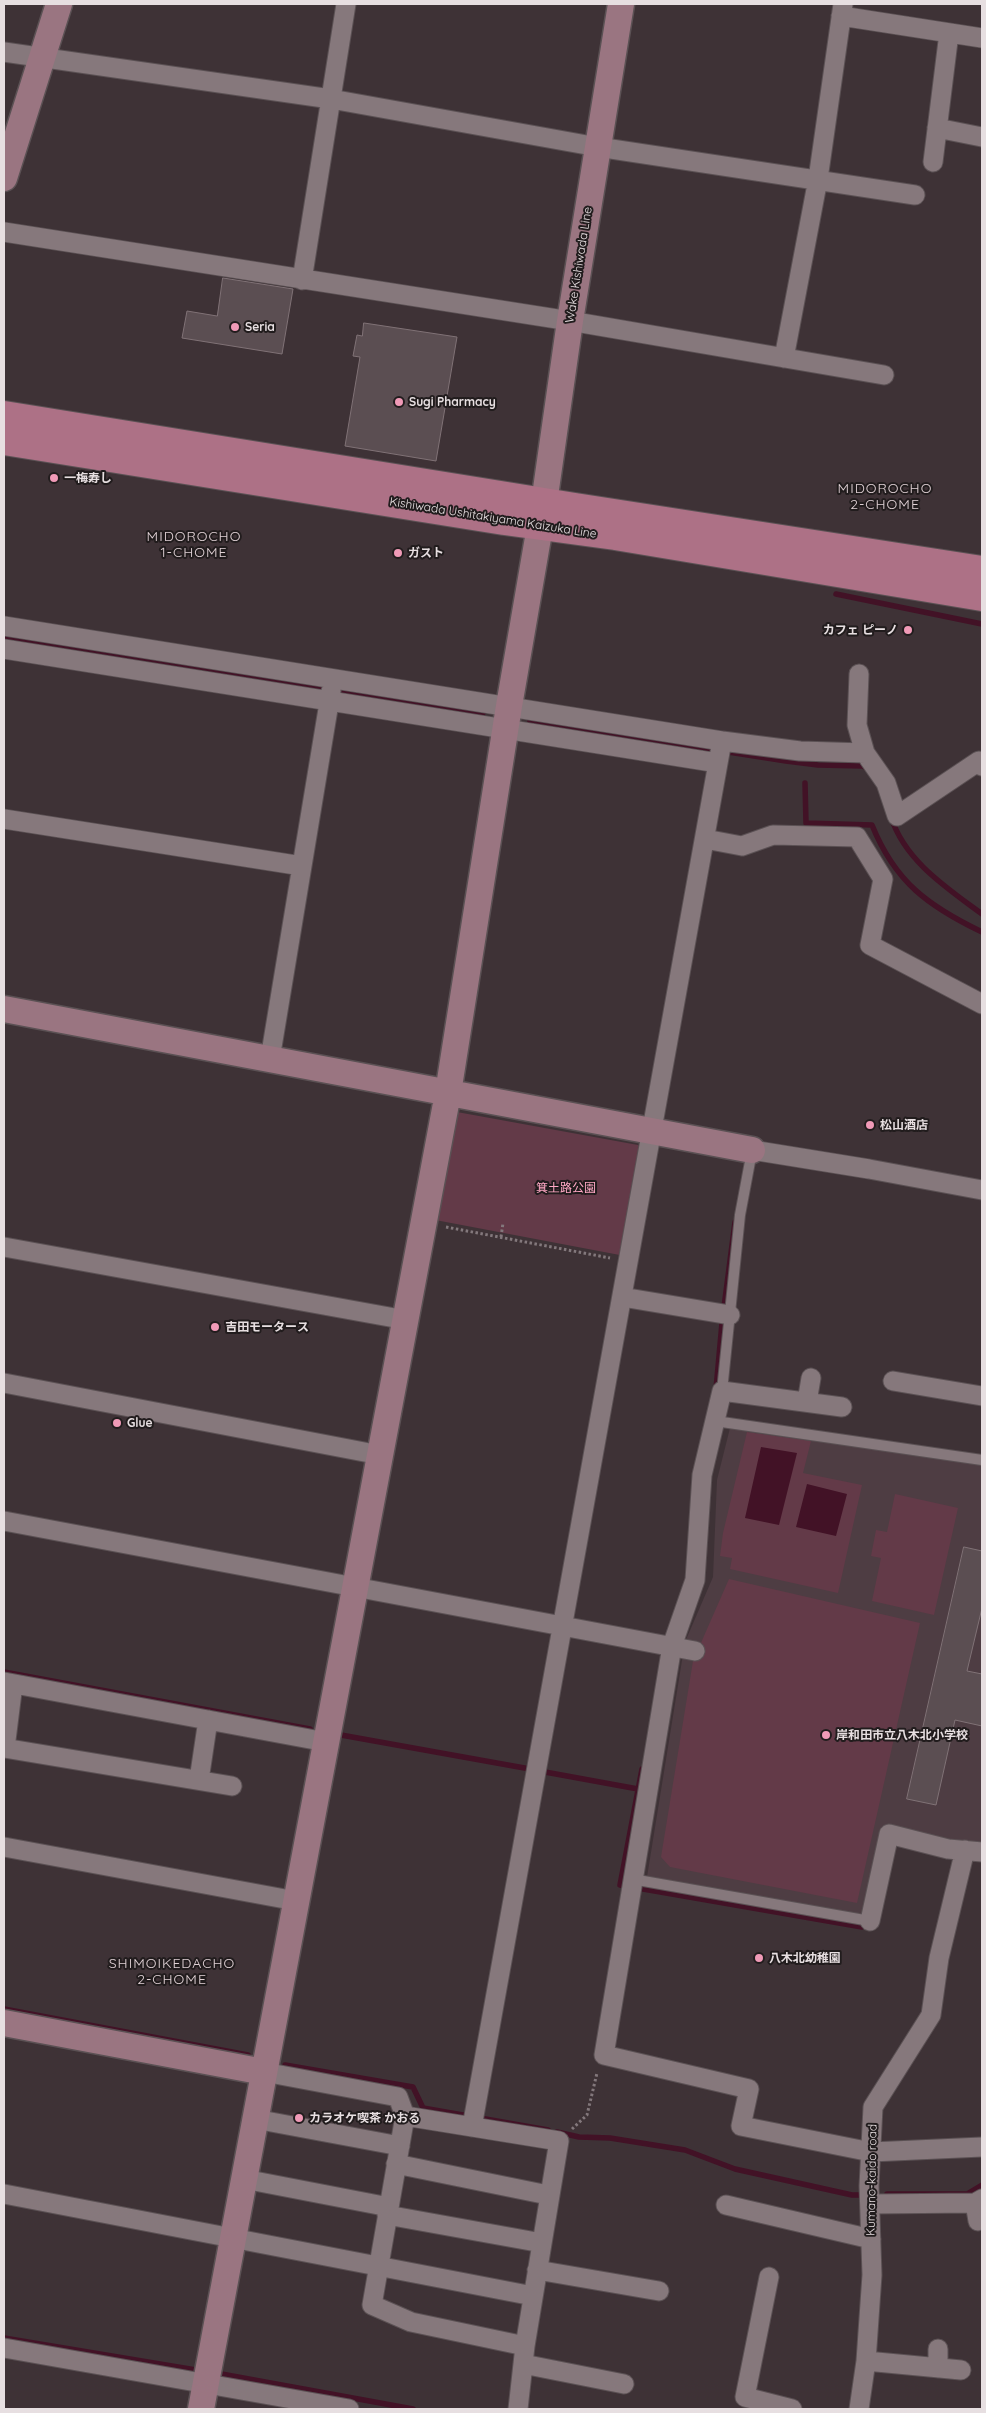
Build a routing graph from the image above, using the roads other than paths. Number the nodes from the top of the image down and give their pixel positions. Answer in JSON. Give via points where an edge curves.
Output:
{"nodes":[{"id":1,"x":59,"y":4,"type":"edge"},
{"id":2,"x":346,"y":4,"type":"edge"},
{"id":3,"x":621,"y":4,"type":"edge"},
{"id":4,"x":842,"y":10,"type":"edge"},
{"id":5,"x":949,"y":32,"type":"junction"},
{"id":6,"x":982,"y":38,"type":"edge"},
{"id":7,"x":4,"y":52,"type":"edge"},
{"id":8,"x":42,"y":58,"type":"junction"},
{"id":9,"x":331,"y":99,"type":"junction"},
{"id":10,"x":938,"y":128,"type":"junction"},
{"id":11,"x":982,"y":137,"type":"edge"},
{"id":12,"x":598,"y":147,"type":"junction"},
{"id":13,"x":933,"y":162,"type":"dead end"},
{"id":14,"x":4,"y":178,"type":"edge"},
{"id":15,"x":818,"y":179,"type":"junction"},
{"id":16,"x":915,"y":195,"type":"dead end"},
{"id":17,"x":4,"y":232,"type":"edge"},
{"id":18,"x":302,"y":280,"type":"junction"},
{"id":19,"x":570,"y":321,"type":"junction"},
{"id":20,"x":784,"y":358,"type":"junction"},
{"id":21,"x":884,"y":375,"type":"dead end"},
{"id":22,"x":4,"y":415,"type":"edge"},
{"id":23,"x":4,"y":440,"type":"edge"},
{"id":24,"x":542,"y":514,"type":"junction"},
{"id":25,"x":982,"y":570,"type":"edge"},
{"id":26,"x":982,"y":596,"type":"edge"},
{"id":27,"x":4,"y":626,"type":"edge"},
{"id":28,"x":4,"y":649,"type":"edge"},
{"id":29,"x":859,"y":674,"type":"dead end"},
{"id":30,"x":332,"y":689,"type":"junction"},
{"id":31,"x":507,"y":718,"type":"junction"},
{"id":32,"x":720,"y":751,"type":"junction"},
{"id":33,"x":865,"y":753,"type":"junction"},
{"id":34,"x":982,"y":766,"type":"edge"},
{"id":35,"x":4,"y":819,"type":"edge"},
{"id":36,"x":705,"y":839,"type":"junction"},
{"id":37,"x":302,"y":866,"type":"junction"},
{"id":38,"x":982,"y":1004,"type":"edge"},
{"id":39,"x":4,"y":1010,"type":"edge"},
{"id":40,"x":270,"y":1059,"type":"junction"},
{"id":41,"x":448,"y":1093,"type":"junction"},
{"id":42,"x":652,"y":1131,"type":"junction"},
{"id":43,"x":752,"y":1150,"type":"junction"},
{"id":44,"x":982,"y":1190,"type":"edge"},
{"id":45,"x":4,"y":1247,"type":"edge"},
{"id":46,"x":622,"y":1297,"type":"junction"},
{"id":47,"x":730,"y":1315,"type":"junction"},
{"id":48,"x":406,"y":1320,"type":"junction"},
{"id":49,"x":811,"y":1378,"type":"dead end"},
{"id":50,"x":893,"y":1381,"type":"dead end"},
{"id":51,"x":4,"y":1383,"type":"edge"},
{"id":52,"x":722,"y":1391,"type":"junction"},
{"id":53,"x":982,"y":1396,"type":"edge"},
{"id":54,"x":807,"y":1402,"type":"junction"},
{"id":55,"x":842,"y":1407,"type":"dead end"},
{"id":56,"x":715,"y":1421,"type":"junction"},
{"id":57,"x":380,"y":1455,"type":"junction"},
{"id":58,"x":982,"y":1460,"type":"edge"},
{"id":59,"x":4,"y":1521,"type":"edge"},
{"id":60,"x":355,"y":1587,"type":"junction"},
{"id":61,"x":562,"y":1626,"type":"junction"},
{"id":62,"x":672,"y":1646,"type":"junction"},
{"id":63,"x":695,"y":1651,"type":"dead end"},
{"id":64,"x":8,"y":1683,"type":"edge"},
{"id":65,"x":208,"y":1720,"type":"junction"},
{"id":66,"x":326,"y":1742,"type":"junction"},
{"id":67,"x":4,"y":1748,"type":"edge"},
{"id":68,"x":199,"y":1780,"type":"junction"},
{"id":69,"x":232,"y":1786,"type":"dead end"},
{"id":70,"x":4,"y":1847,"type":"edge"},
{"id":71,"x":974,"y":1851,"type":"edge"},
{"id":72,"x":632,"y":1879,"type":"junction"},
{"id":73,"x":296,"y":1900,"type":"junction"},
{"id":74,"x":870,"y":1921,"type":"joint"},
{"id":75,"x":4,"y":2023,"type":"edge"},
{"id":76,"x":264,"y":2072,"type":"junction"},
{"id":77,"x":405,"y":2116,"type":"junction"},
{"id":78,"x":255,"y":2119,"type":"junction"},
{"id":79,"x":472,"y":2127,"type":"junction"},
{"id":80,"x":982,"y":2147,"type":"edge"},
{"id":81,"x":871,"y":2152,"type":"junction"},
{"id":82,"x":398,"y":2155,"type":"junction"},
{"id":83,"x":244,"y":2179,"type":"junction"},
{"id":84,"x":4,"y":2194,"type":"edge"},
{"id":85,"x":548,"y":2195,"type":"junction"},
{"id":86,"x":870,"y":2204,"type":"junction"},
{"id":87,"x":726,"y":2205,"type":"dead end"},
{"id":88,"x":978,"y":2207,"type":"edge"},
{"id":89,"x":388,"y":2211,"type":"junction"},
{"id":90,"x":233,"y":2239,"type":"junction"},
{"id":91,"x":871,"y":2239,"type":"junction"},
{"id":92,"x":542,"y":2243,"type":"junction"},
{"id":93,"x":378,"y":2267,"type":"junction"},
{"id":94,"x":537,"y":2270,"type":"junction"},
{"id":95,"x":769,"y":2277,"type":"dead end"},
{"id":96,"x":659,"y":2291,"type":"dead end"},
{"id":97,"x":533,"y":2296,"type":"junction"},
{"id":98,"x":525,"y":2346,"type":"junction"},
{"id":99,"x":4,"y":2348,"type":"edge"},
{"id":100,"x":866,"y":2361,"type":"junction"},
{"id":101,"x":523,"y":2364,"type":"junction"},
{"id":102,"x":961,"y":2370,"type":"dead end"},
{"id":103,"x":206,"y":2383,"type":"junction"},
{"id":104,"x":624,"y":2384,"type":"dead end"},
{"id":105,"x":319,"y":2406,"type":"edge"},
{"id":106,"x":201,"y":2409,"type":"edge"},
{"id":107,"x":349,"y":2409,"type":"edge"},
{"id":108,"x":518,"y":2409,"type":"edge"},
{"id":109,"x":792,"y":2409,"type":"edge"},
{"id":110,"x":859,"y":2409,"type":"edge"}],
"edges":[{"from":1,"to":8,"type":"street"},
{"from":2,"to":9,"type":"street"},
{"from":3,"to":12,"type":"street","name":"Wake Kishiwada Line"},
{"from":4,"to":5,"type":"street"},
{"from":4,"to":15,"type":"street"},
{"from":5,"to":6,"type":"street"},
{"from":5,"to":10,"type":"street"},
{"from":7,"to":8,"type":"street"},
{"from":8,"to":9,"type":"street"},
{"from":8,"to":14,"type":"street"},
{"from":9,"to":12,"type":"street"},
{"from":9,"to":18,"type":"street"},
{"from":10,"to":11,"type":"street"},
{"from":10,"to":13,"type":"street"},
{"from":12,"to":15,"type":"street"},
{"from":12,"to":19,"type":"street","name":"Wake Kishiwada Line"},
{"from":15,"to":16,"type":"street"},
{"from":15,"to":20,"type":"street"},
{"from":17,"to":18,"type":"street"},
{"from":18,"to":19,"type":"street"},
{"from":19,"to":20,"type":"street"},
{"from":19,"to":24,"type":"street","name":"Wake Kishiwada Line"},
{"from":20,"to":21,"type":"street"},
{"from":22,"to":24,"type":"main road","name":"Kishiwada Ushitakiyama Kaizuka Line"},
{"from":23,"to":24,"type":"main road","name":"Kishiwada Ushitakiyama Kaizuka Line"},
{"from":24,"to":25,"type":"main road","name":"Kishiwada Ushitakiyama Kaizuka Line"},
{"from":24,"to":26,"type":"main road","name":"Kishiwada Ushitakiyama Kaizuka Line","via":[[615,536]]},
{"from":24,"to":31,"type":"street","name":"Wake Kishiwada Line"},
{"from":27,"to":30,"type":"street"},
{"from":28,"to":30,"type":"street"},
{"from":29,"to":33,"type":"street","via":[[857,726]]},
{"from":30,"to":31,"type":"street"},
{"from":30,"to":37,"type":"street"},
{"from":31,"to":32,"type":"street"},
{"from":31,"to":41,"type":"street","name":"Wake Kishiwada Line"},
{"from":32,"to":33,"type":"street"},
{"from":32,"to":36,"type":"street"},
{"from":33,"to":34,"type":"street","via":[[886,783],[897,816],[979,761]]},
{"from":35,"to":37,"type":"street"},
{"from":36,"to":38,"type":"street","via":[[742,846],[773,835],[857,837],[883,879],[870,945]]},
{"from":36,"to":42,"type":"street"},
{"from":37,"to":40,"type":"street"},
{"from":39,"to":40,"type":"street"},
{"from":40,"to":41,"type":"street"},
{"from":41,"to":42,"type":"street"},
{"from":41,"to":48,"type":"street","name":"Wake Kishiwada Line"},
{"from":42,"to":43,"type":"street"},
{"from":42,"to":46,"type":"street"},
{"from":43,"to":44,"type":"street"},
{"from":43,"to":47,"type":"lane","via":[[740,1215]]},
{"from":45,"to":48,"type":"street"},
{"from":46,"to":47,"type":"street"},
{"from":46,"to":61,"type":"street"},
{"from":47,"to":52,"type":"lane"},
{"from":48,"to":57,"type":"street","name":"Wake Kishiwada Line"},
{"from":49,"to":54,"type":"street"},
{"from":50,"to":53,"type":"street"},
{"from":51,"to":57,"type":"street"},
{"from":52,"to":54,"type":"street"},
{"from":52,"to":56,"type":"street"},
{"from":54,"to":55,"type":"street"},
{"from":56,"to":58,"type":"lane"},
{"from":56,"to":62,"type":"street","via":[[702,1474],[695,1580]]},
{"from":57,"to":60,"type":"street","name":"Wake Kishiwada Line"},
{"from":59,"to":60,"type":"street"},
{"from":60,"to":61,"type":"street"},
{"from":60,"to":66,"type":"street","name":"Wake Kishiwada Line"},
{"from":61,"to":62,"type":"street"},
{"from":61,"to":79,"type":"street"},
{"from":62,"to":63,"type":"street"},
{"from":62,"to":72,"type":"street"},
{"from":64,"to":65,"type":"street"},
{"from":64,"to":67,"type":"street"},
{"from":65,"to":66,"type":"street"},
{"from":65,"to":68,"type":"street"},
{"from":66,"to":73,"type":"street","name":"Wake Kishiwada Line"},
{"from":67,"to":68,"type":"street"},
{"from":68,"to":69,"type":"street"},
{"from":70,"to":73,"type":"street"},
{"from":71,"to":74,"type":"street","via":[[948,1849],[889,1834]]},
{"from":71,"to":81,"type":"street","name":"Kumano-kaido road","via":[[938,1958],[930,2014],[873,2107]]},
{"from":72,"to":74,"type":"lane"},
{"from":72,"to":81,"type":"street","via":[[604,2056],[749,2089],[741,2126]]},
{"from":73,"to":76,"type":"street","name":"Wake Kishiwada Line"},
{"from":75,"to":76,"type":"street"},
{"from":76,"to":77,"type":"street","via":[[398,2097]]},
{"from":76,"to":78,"type":"street","name":"Wake Kishiwada Line"},
{"from":77,"to":79,"type":"street"},
{"from":77,"to":82,"type":"street"},
{"from":78,"to":82,"type":"street"},
{"from":78,"to":83,"type":"street","name":"Wake Kishiwada Line"},
{"from":79,"to":85,"type":"street","via":[[558,2141]]},
{"from":80,"to":81,"type":"street"},
{"from":81,"to":86,"type":"street","name":"Kumano-kaido road"},
{"from":82,"to":85,"type":"street"},
{"from":82,"to":89,"type":"street"},
{"from":83,"to":89,"type":"street"},
{"from":83,"to":90,"type":"street","name":"Wake Kishiwada Line"},
{"from":84,"to":90,"type":"street"},
{"from":85,"to":92,"type":"street"},
{"from":86,"to":88,"type":"street"},
{"from":86,"to":91,"type":"street","name":"Kumano-kaido road"},
{"from":87,"to":91,"type":"street"},
{"from":89,"to":92,"type":"street"},
{"from":89,"to":93,"type":"street"},
{"from":90,"to":93,"type":"street"},
{"from":90,"to":103,"type":"street","name":"Wake Kishiwada Line"},
{"from":91,"to":100,"type":"street","name":"Kumano-kaido road","via":[[872,2276]]},
{"from":92,"to":94,"type":"street"},
{"from":93,"to":97,"type":"street"},
{"from":93,"to":98,"type":"street","via":[[372,2305],[410,2322]]},
{"from":94,"to":96,"type":"street"},
{"from":94,"to":97,"type":"street"},
{"from":95,"to":109,"type":"street","via":[[746,2397]]},
{"from":97,"to":98,"type":"street"},
{"from":98,"to":101,"type":"street"},
{"from":99,"to":103,"type":"street"},
{"from":100,"to":102,"type":"street","via":[[938,2359]]},
{"from":100,"to":110,"type":"street","name":"Kumano-kaido road"},
{"from":101,"to":104,"type":"street"},
{"from":101,"to":108,"type":"street"},
{"from":103,"to":105,"type":"street"},
{"from":103,"to":106,"type":"street","name":"Wake Kishiwada Line"},
{"from":105,"to":107,"type":"street"}]}
